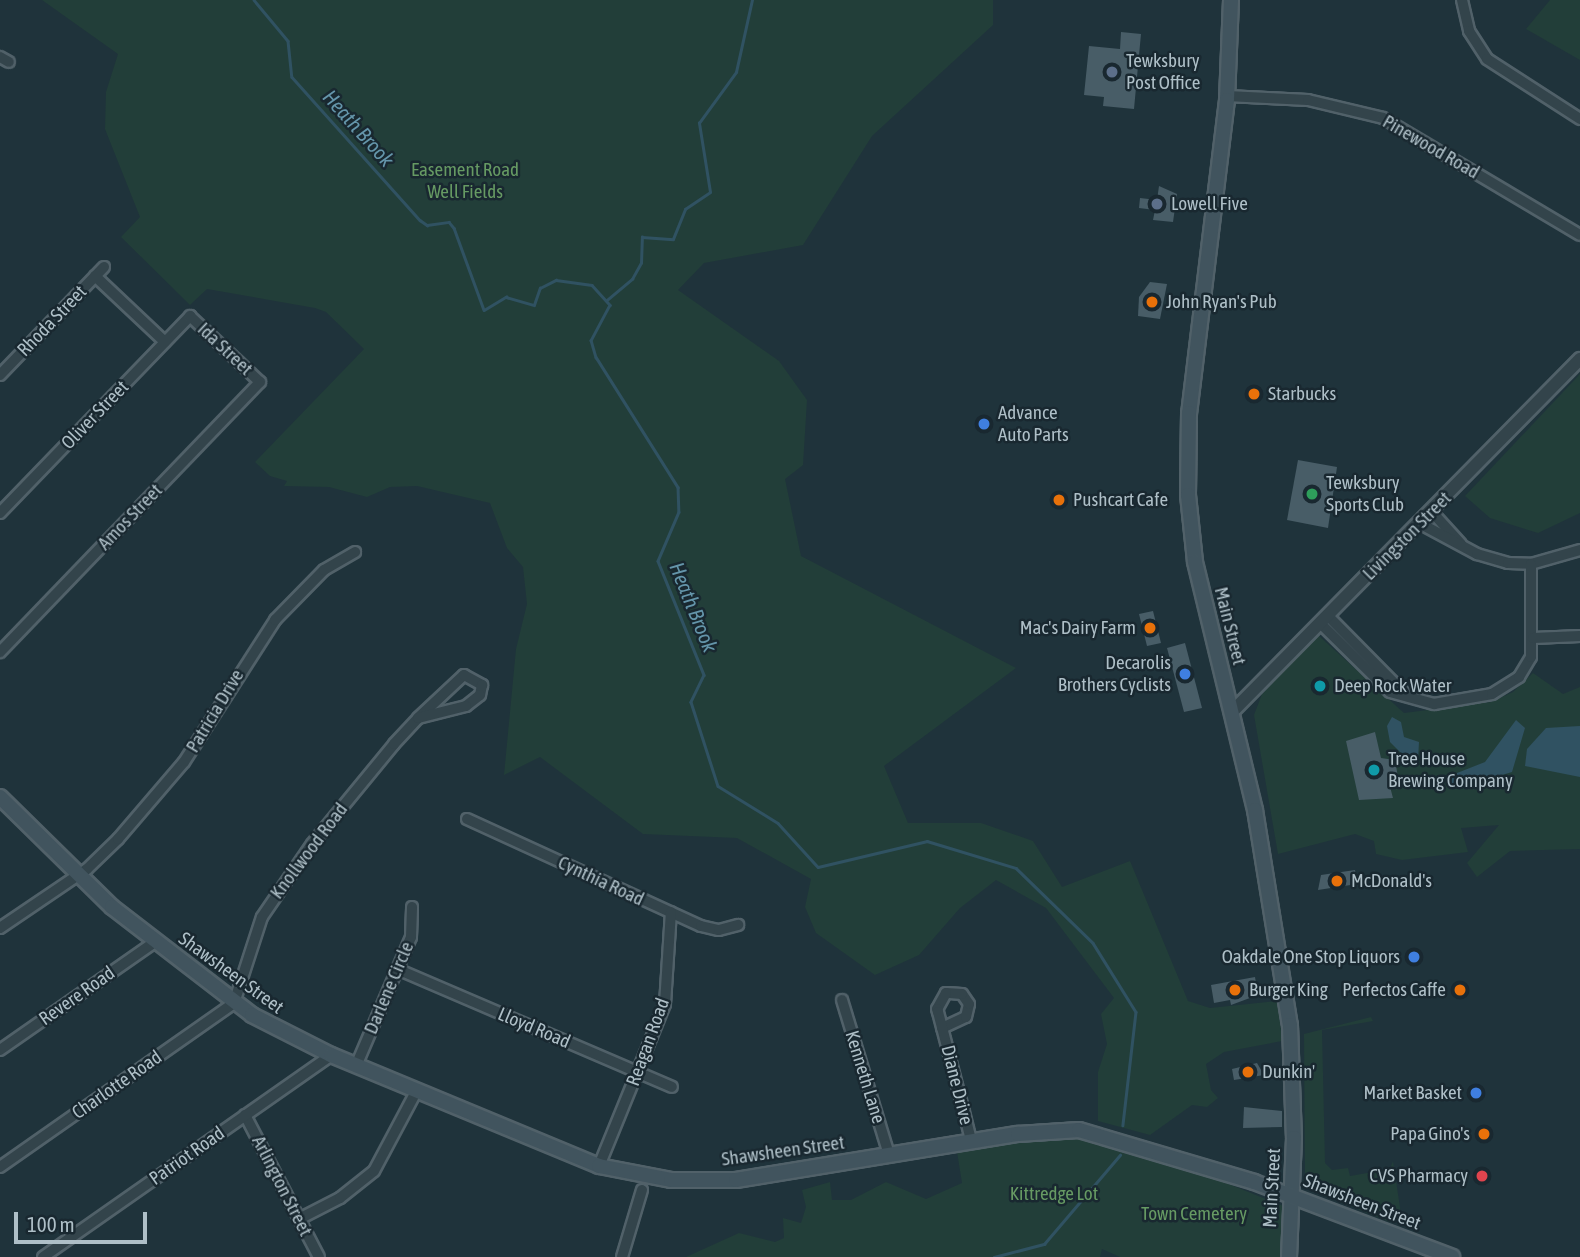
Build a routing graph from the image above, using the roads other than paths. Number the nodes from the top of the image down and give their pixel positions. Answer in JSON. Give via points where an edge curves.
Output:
{"nodes":[{"id":1,"x":1231,"y":0,"type":"edge"},
{"id":2,"x":1462,"y":0,"type":"edge"},
{"id":3,"x":1227,"y":96,"type":"junction"},
{"id":4,"x":1580,"y":119,"type":"edge"},
{"id":5,"x":1580,"y":234,"type":"edge"},
{"id":6,"x":104,"y":267,"type":"dead end"},
{"id":7,"x":95,"y":276,"type":"junction"},
{"id":8,"x":190,"y":316,"type":"joint"},
{"id":9,"x":165,"y":342,"type":"junction"},
{"id":10,"x":1580,"y":359,"type":"edge"},
{"id":11,"x":0,"y":374,"type":"edge"},
{"id":12,"x":260,"y":382,"type":"joint"},
{"id":13,"x":1432,"y":512,"type":"junction"},
{"id":14,"x":0,"y":513,"type":"edge"},
{"id":15,"x":1421,"y":524,"type":"junction"},
{"id":16,"x":1462,"y":546,"type":"junction"},
{"id":17,"x":1580,"y":551,"type":"edge"},
{"id":18,"x":355,"y":552,"type":"dead end"},
{"id":19,"x":1531,"y":564,"type":"junction"},
{"id":20,"x":1324,"y":619,"type":"junction"},
{"id":21,"x":1580,"y":636,"type":"edge"},
{"id":22,"x":1533,"y":638,"type":"junction"},
{"id":23,"x":0,"y":652,"type":"edge"},
{"id":24,"x":1232,"y":712,"type":"junction"},
{"id":25,"x":418,"y":718,"type":"junction"},
{"id":26,"x":3,"y":806,"type":"edge"},
{"id":27,"x":467,"y":819,"type":"dead end"},
{"id":28,"x":77,"y":876,"type":"junction"},
{"id":29,"x":412,"y":907,"type":"dead end"},
{"id":30,"x":671,"y":912,"type":"junction"},
{"id":31,"x":738,"y":925,"type":"dead end"},
{"id":32,"x":0,"y":928,"type":"edge"},
{"id":33,"x":155,"y":942,"type":"junction"},
{"id":34,"x":397,"y":970,"type":"junction"},
{"id":35,"x":842,"y":1000,"type":"dead end"},
{"id":36,"x":234,"y":1003,"type":"junction"},
{"id":37,"x":942,"y":1028,"type":"dead end"},
{"id":38,"x":0,"y":1050,"type":"edge"},
{"id":39,"x":331,"y":1055,"type":"junction"},
{"id":40,"x":356,"y":1066,"type":"junction"},
{"id":41,"x":638,"y":1073,"type":"junction"},
{"id":42,"x":671,"y":1087,"type":"dead end"},
{"id":43,"x":416,"y":1092,"type":"junction"},
{"id":44,"x":245,"y":1115,"type":"junction"},
{"id":45,"x":971,"y":1141,"type":"junction"},
{"id":46,"x":889,"y":1154,"type":"junction"},
{"id":47,"x":599,"y":1166,"type":"junction"},
{"id":48,"x":0,"y":1167,"type":"edge"},
{"id":49,"x":642,"y":1190,"type":"dead end"},
{"id":50,"x":1292,"y":1196,"type":"junction"},
{"id":51,"x":299,"y":1219,"type":"junction"},
{"id":52,"x":43,"y":1257,"type":"edge"},
{"id":53,"x":318,"y":1257,"type":"edge"},
{"id":54,"x":622,"y":1257,"type":"edge"},
{"id":55,"x":1289,"y":1257,"type":"edge"},
{"id":56,"x":1452,"y":1257,"type":"edge"}],
"edges":[{"from":1,"to":3,"type":"main road","name":"Main Street"},
{"from":2,"to":4,"type":"street","via":[[1469,31],[1487,59]]},
{"from":3,"to":5,"type":"street","name":"Pinewood Road","via":[[1318,101],[1383,118]]},
{"from":3,"to":24,"type":"main road","name":"Main Street","via":[[1193,371],[1187,472],[1195,562]]},
{"from":6,"to":7,"type":"street","name":"Rhoda Street"},
{"from":7,"to":9,"type":"street"},
{"from":7,"to":11,"type":"street","name":"Rhoda Street"},
{"from":8,"to":9,"type":"street","name":"Oliver Street"},
{"from":8,"to":12,"type":"street","name":"Ida Street"},
{"from":9,"to":14,"type":"street","name":"Oliver Street"},
{"from":10,"to":13,"type":"street","name":"Livingston Street"},
{"from":12,"to":23,"type":"street","name":"Amos Street"},
{"from":13,"to":15,"type":"street","name":"Livingston Street"},
{"from":13,"to":16,"type":"street"},
{"from":15,"to":16,"type":"street"},
{"from":15,"to":20,"type":"street","name":"Livingston Street"},
{"from":16,"to":19,"type":"street","via":[[1494,561]]},
{"from":17,"to":19,"type":"street"},
{"from":18,"to":28,"type":"street","name":"Patricia Drive","via":[[324,570],[275,620],[171,780]]},
{"from":19,"to":22,"type":"street"},
{"from":20,"to":22,"type":"street","via":[[1408,697],[1434,704],[1493,694],[1525,669]]},
{"from":20,"to":24,"type":"street","name":"Livingston Street"},
{"from":21,"to":22,"type":"street"},
{"from":24,"to":50,"type":"main road","name":"Main Street","via":[[1255,810],[1290,1025]]},
{"from":25,"to":25,"type":"street","name":"Knollwood Road","via":[[467,706],[480,695],[482,685],[464,675]]},
{"from":25,"to":36,"type":"street","name":"Knollwood Road","via":[[270,904],[249,946]]},
{"from":26,"to":28,"type":"main road","name":"Shawsheen Street"},
{"from":27,"to":30,"type":"street","name":"Cynthia Road"},
{"from":28,"to":32,"type":"street","name":"Patricia Drive"},
{"from":28,"to":33,"type":"main road","name":"Shawsheen Street"},
{"from":29,"to":34,"type":"street","name":"Darlene Circle","via":[[413,930]]},
{"from":30,"to":31,"type":"street","name":"Cynthia Road","via":[[710,929]]},
{"from":30,"to":41,"type":"street","name":"Reagan Road","via":[[665,1004]]},
{"from":33,"to":36,"type":"main road","name":"Shawsheen Street"},
{"from":33,"to":38,"type":"street","name":"Revere Road"},
{"from":34,"to":40,"type":"street","name":"Darlene Circle"},
{"from":34,"to":41,"type":"street","name":"Lloyd Road"},
{"from":35,"to":46,"type":"street","name":"Kenneth Lane"},
{"from":36,"to":39,"type":"main road","name":"Shawsheen Street"},
{"from":36,"to":48,"type":"street","name":"Charlotte Road"},
{"from":37,"to":45,"type":"street","name":"Diane Drive"},
{"from":39,"to":40,"type":"main road","name":"Shawsheen Street"},
{"from":39,"to":44,"type":"street","name":"Patriot Road"},
{"from":40,"to":43,"type":"main road","name":"Shawsheen Street"},
{"from":41,"to":42,"type":"street","name":"Lloyd Road"},
{"from":41,"to":47,"type":"street","name":"Reagan Road"},
{"from":43,"to":47,"type":"main road","name":"Shawsheen Street"},
{"from":43,"to":51,"type":"street","via":[[374,1171],[353,1190]]},
{"from":44,"to":51,"type":"street","name":"Arlington Street"},
{"from":44,"to":52,"type":"street","name":"Patriot Road"},
{"from":45,"to":46,"type":"main road","name":"Shawsheen Street"},
{"from":45,"to":50,"type":"main road","name":"Shawsheen Street","via":[[1032,1132],[1095,1133]]},
{"from":46,"to":47,"type":"main road","name":"Shawsheen Street","via":[[736,1180],[671,1180]]},
{"from":49,"to":54,"type":"street"},
{"from":50,"to":55,"type":"main road","name":"Main Street"},
{"from":50,"to":56,"type":"main road","name":"Shawsheen Street"},
{"from":51,"to":53,"type":"street","name":"Arlington Street"}]}
